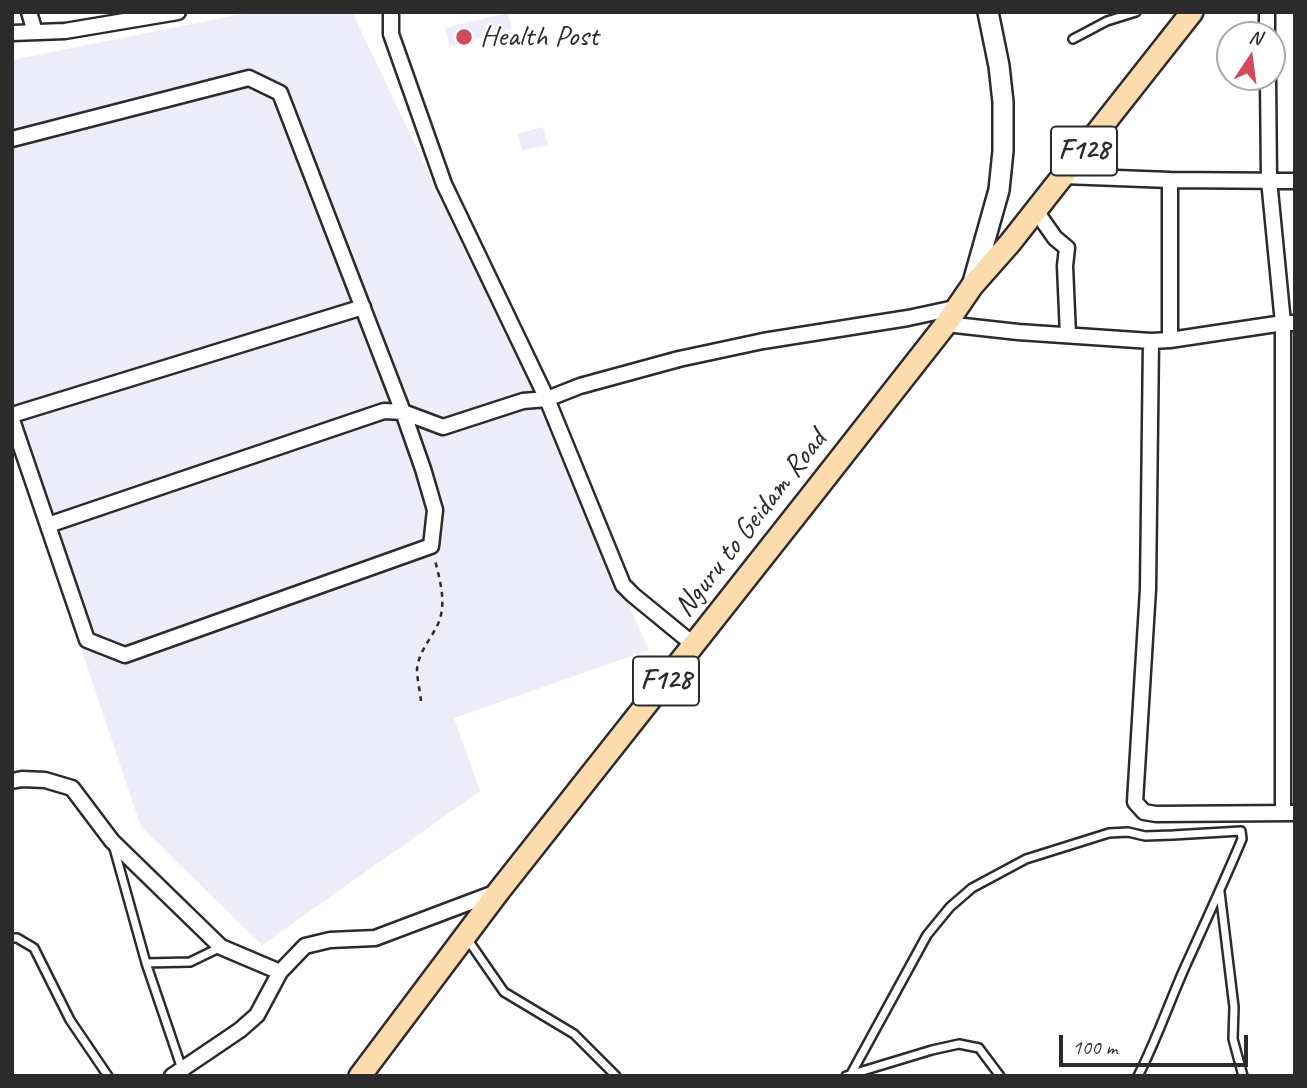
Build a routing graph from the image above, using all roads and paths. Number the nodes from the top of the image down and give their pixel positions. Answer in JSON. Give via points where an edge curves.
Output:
{"nodes":[{"id":1,"x":29,"y":12,"type":"edge"},
{"id":2,"x":178,"y":12,"type":"edge"},
{"id":3,"x":391,"y":12,"type":"edge"},
{"id":4,"x":988,"y":12,"type":"edge"},
{"id":5,"x":1136,"y":12,"type":"edge"},
{"id":6,"x":1188,"y":14,"type":"edge"},
{"id":7,"x":35,"y":32,"type":"junction"},
{"id":8,"x":12,"y":33,"type":"edge"},
{"id":9,"x":1073,"y":38,"type":"dead end"},
{"id":10,"x":1268,"y":91,"type":"edge"},
{"id":11,"x":12,"y":139,"type":"edge"},
{"id":12,"x":1064,"y":176,"type":"junction"},
{"id":13,"x":1170,"y":180,"type":"junction"},
{"id":14,"x":1269,"y":180,"type":"junction"},
{"id":15,"x":1295,"y":181,"type":"edge"},
{"id":16,"x":1036,"y":211,"type":"junction"},
{"id":17,"x":972,"y":286,"type":"junction"},
{"id":18,"x":363,"y":307,"type":"junction"},
{"id":19,"x":959,"y":307,"type":"junction"},
{"id":20,"x":908,"y":318,"type":"junction"},
{"id":21,"x":1289,"y":323,"type":"edge"},
{"id":22,"x":941,"y":330,"type":"junction"},
{"id":23,"x":1068,"y":335,"type":"junction"},
{"id":24,"x":1170,"y":340,"type":"junction"},
{"id":25,"x":1151,"y":341,"type":"junction"},
{"id":26,"x":547,"y":398,"type":"junction"},
{"id":27,"x":403,"y":412,"type":"junction"},
{"id":28,"x":12,"y":417,"type":"edge"},
{"id":29,"x":48,"y":524,"type":"junction"},
{"id":30,"x":431,"y":547,"type":"junction"},
{"id":31,"x":694,"y":645,"type":"junction"},
{"id":32,"x":421,"y":701,"type":"dead end"},
{"id":33,"x":16,"y":778,"type":"edge"},
{"id":34,"x":1289,"y":813,"type":"edge"},
{"id":35,"x":112,"y":841,"type":"junction"},
{"id":36,"x":499,"y":891,"type":"junction"},
{"id":37,"x":1220,"y":891,"type":"junction"},
{"id":38,"x":12,"y":937,"type":"edge"},
{"id":39,"x":465,"y":937,"type":"junction"},
{"id":40,"x":221,"y":947,"type":"junction"},
{"id":41,"x":146,"y":963,"type":"junction"},
{"id":42,"x":280,"y":972,"type":"junction"},
{"id":43,"x":177,"y":1072,"type":"edge"},
{"id":44,"x":849,"y":1075,"type":"edge"},
{"id":45,"x":108,"y":1076,"type":"edge"},
{"id":46,"x":360,"y":1076,"type":"edge"},
{"id":47,"x":616,"y":1076,"type":"edge"},
{"id":48,"x":1000,"y":1076,"type":"edge"},
{"id":49,"x":1138,"y":1076,"type":"edge"},
{"id":50,"x":1243,"y":1076,"type":"edge"}],
"edges":[{"from":1,"to":7,"type":"street"},
{"from":2,"to":7,"type":"street"},
{"from":3,"to":26,"type":"street","via":[[391,34],[444,184]]},
{"from":4,"to":17,"type":"main road","via":[[1003,102],[1003,151],[999,190]]},
{"from":5,"to":9,"type":"lane"},
{"from":6,"to":12,"type":"main road","name":"Nguru to Geidam Road","number":"F128"},
{"from":7,"to":8,"type":"street"},
{"from":10,"to":14,"type":"street"},
{"from":11,"to":18,"type":"street","via":[[249,78],[270,88],[280,93]]},
{"from":12,"to":13,"type":"street"},
{"from":12,"to":16,"type":"main road","name":"Nguru to Geidam Road","number":"F128"},
{"from":13,"to":14,"type":"street"},
{"from":13,"to":24,"type":"street"},
{"from":14,"to":15,"type":"street"},
{"from":14,"to":21,"type":"street"},
{"from":16,"to":17,"type":"main road","name":"Nguru to Geidam Road","number":"F128"},
{"from":16,"to":23,"type":"street","via":[[1067,248]]},
{"from":17,"to":19,"type":"main road","name":"Nguru to Geidam Road","number":"F128"},
{"from":18,"to":27,"type":"street"},
{"from":18,"to":28,"type":"street"},
{"from":19,"to":20,"type":"street"},
{"from":19,"to":22,"type":"main road","name":"Nguru to Geidam Road","number":"F128"},
{"from":20,"to":22,"type":"street"},
{"from":20,"to":26,"type":"street","via":[[680,359]]},
{"from":21,"to":24,"type":"street"},
{"from":21,"to":34,"type":"street"},
{"from":22,"to":23,"type":"street"},
{"from":22,"to":31,"type":"main road","name":"Nguru to Geidam Road","number":"F128"},
{"from":23,"to":25,"type":"street"},
{"from":24,"to":25,"type":"street"},
{"from":25,"to":34,"type":"street","via":[[1148,589],[1135,802],[1144,812],[1156,814]]},
{"from":26,"to":27,"type":"street","via":[[523,401],[443,427]]},
{"from":26,"to":31,"type":"street","via":[[623,584]]},
{"from":27,"to":29,"type":"street","via":[[384,411]]},
{"from":27,"to":30,"type":"street","via":[[435,510]]},
{"from":28,"to":29,"type":"street"},
{"from":29,"to":30,"type":"street","via":[[88,640],[125,655]]},
{"from":30,"to":32,"type":"path","via":[[443,602],[417,669]]},
{"from":31,"to":36,"type":"main road","name":"Nguru to Geidam Road","number":"F128"},
{"from":33,"to":35,"type":"street","via":[[72,788]]},
{"from":35,"to":40,"type":"street"},
{"from":35,"to":41,"type":"lane"},
{"from":36,"to":39,"type":"main road","name":"Nguru to Geidam Road","number":"F128"},
{"from":36,"to":42,"type":"street","via":[[375,938],[305,946]]},
{"from":37,"to":44,"type":"lane","via":[[1242,839],[1241,831],[1109,833],[1026,859],[972,888],[927,935]]},
{"from":37,"to":49,"type":"lane"},
{"from":37,"to":50,"type":"lane","via":[[1234,1007],[1233,1039]]},
{"from":38,"to":45,"type":"lane","via":[[34,948],[70,1020]]},
{"from":39,"to":46,"type":"main road","name":"Nguru to Geidam Road","number":"F128"},
{"from":39,"to":47,"type":"lane","via":[[504,992],[574,1034]]},
{"from":40,"to":41,"type":"lane","via":[[190,962]]},
{"from":40,"to":42,"type":"street"},
{"from":41,"to":43,"type":"lane"},
{"from":42,"to":43,"type":"street","via":[[257,1015]]},
{"from":44,"to":48,"type":"lane","via":[[959,1044],[979,1048]]}]}
